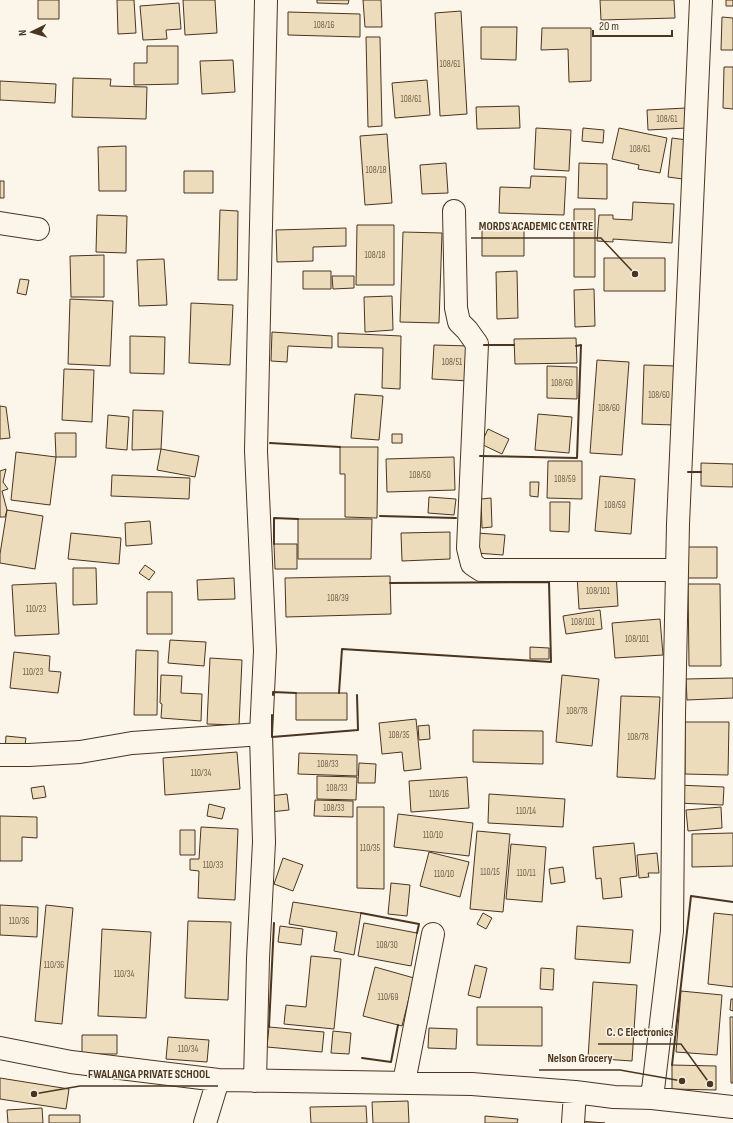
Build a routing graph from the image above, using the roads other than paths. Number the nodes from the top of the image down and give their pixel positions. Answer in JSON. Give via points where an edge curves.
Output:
{"nodes":[{"id":1,"x":266,"y":0,"type":"edge"},
{"id":2,"x":701,"y":0,"type":"edge"},
{"id":3,"x":454,"y":211,"type":"dead end"},
{"id":4,"x":0,"y":223,"type":"edge"},
{"id":5,"x":38,"y":229,"type":"dead end"},
{"id":6,"x":677,"y":570,"type":"junction"},
{"id":7,"x":261,"y":734,"type":"junction"},
{"id":8,"x":0,"y":755,"type":"edge"},
{"id":9,"x":433,"y":934,"type":"dead end"},
{"id":10,"x":0,"y":1048,"type":"edge"},
{"id":11,"x":218,"y":1080,"type":"junction"},
{"id":12,"x":255,"y":1081,"type":"junction"},
{"id":13,"x":404,"y":1082,"type":"junction"},
{"id":14,"x":575,"y":1092,"type":"junction"},
{"id":15,"x":652,"y":1098,"type":"junction"},
{"id":16,"x":733,"y":1107,"type":"edge"},
{"id":17,"x":205,"y":1123,"type":"edge"},
{"id":18,"x":573,"y":1123,"type":"edge"}],
"edges":[{"from":1,"to":7,"type":"street","via":[[256,450],[265,651]]},
{"from":2,"to":6,"type":"street"},
{"from":3,"to":6,"type":"street","via":[[458,322],[468,330],[477,344],[468,548],[472,564],[481,570]]},
{"from":4,"to":5,"type":"street"},
{"from":6,"to":15,"type":"street","via":[[672,931]]},
{"from":7,"to":8,"type":"street","via":[[132,743],[80,752]]},
{"from":7,"to":12,"type":"street","via":[[264,842]]},
{"from":9,"to":13,"type":"street"},
{"from":10,"to":11,"type":"street","via":[[71,1062]]},
{"from":11,"to":12,"type":"street"},
{"from":11,"to":17,"type":"street"},
{"from":12,"to":13,"type":"street"},
{"from":13,"to":14,"type":"street"},
{"from":14,"to":15,"type":"street"},
{"from":14,"to":18,"type":"street"},
{"from":15,"to":16,"type":"street"}]}
